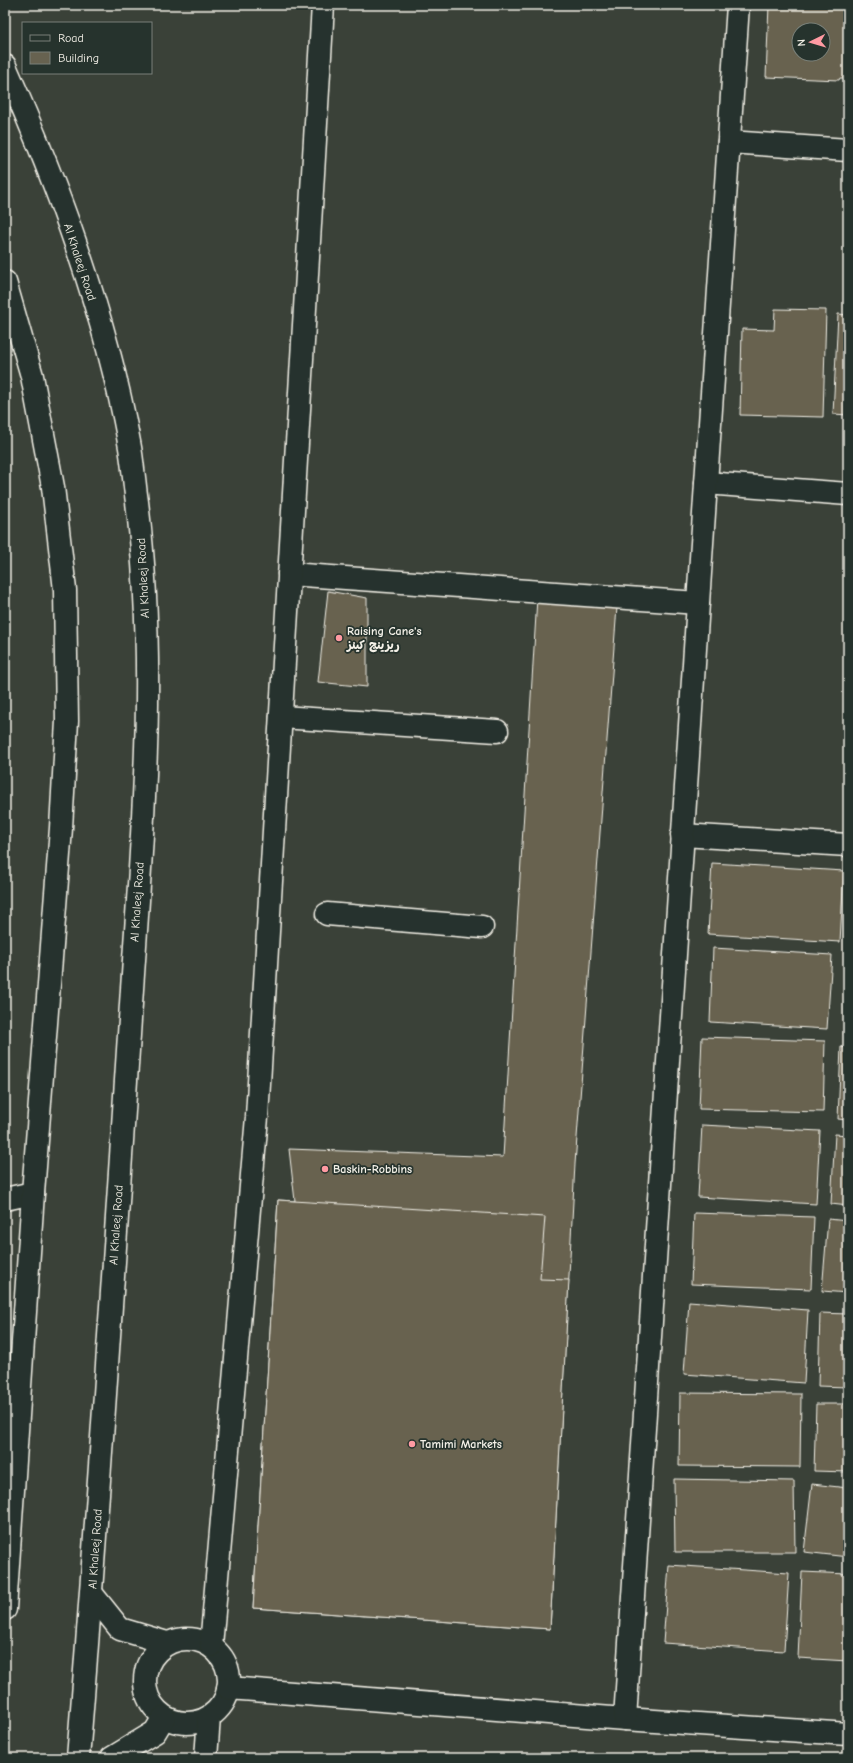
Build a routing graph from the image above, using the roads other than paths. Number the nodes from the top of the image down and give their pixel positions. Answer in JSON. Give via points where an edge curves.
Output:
{"nodes":[{"id":1,"x":323,"y":5,"type":"edge"},
{"id":2,"x":738,"y":5,"type":"edge"},
{"id":3,"x":5,"y":66,"type":"edge"},
{"id":4,"x":729,"y":142,"type":"junction"},
{"id":5,"x":848,"y":150,"type":"edge"},
{"id":6,"x":5,"y":282,"type":"edge"},
{"id":7,"x":706,"y":483,"type":"junction"},
{"id":8,"x":848,"y":494,"type":"edge"},
{"id":9,"x":289,"y":574,"type":"junction"},
{"id":10,"x":698,"y":602,"type":"junction"},
{"id":11,"x":281,"y":717,"type":"junction"},
{"id":12,"x":497,"y":731,"type":"dead end"},
{"id":13,"x":682,"y":835,"type":"junction"},
{"id":14,"x":848,"y":845,"type":"edge"},
{"id":15,"x":327,"y":914,"type":"dead end"},
{"id":16,"x":482,"y":927,"type":"dead end"},
{"id":17,"x":32,"y":1193,"type":"junction"},
{"id":18,"x":5,"y":1199,"type":"edge"},
{"id":19,"x":11,"y":1438,"type":"edge"},
{"id":20,"x":92,"y":1594,"type":"junction"},
{"id":21,"x":5,"y":1609,"type":"edge"},
{"id":22,"x":167,"y":1643,"type":"junction"},
{"id":23,"x":211,"y":1646,"type":"junction"},
{"id":24,"x":228,"y":1688,"type":"junction"},
{"id":25,"x":164,"y":1717,"type":"junction"},
{"id":26,"x":209,"y":1717,"type":"junction"},
{"id":27,"x":625,"y":1719,"type":"junction"},
{"id":28,"x":848,"y":1734,"type":"edge"},
{"id":29,"x":78,"y":1758,"type":"edge"},
{"id":30,"x":112,"y":1758,"type":"edge"},
{"id":31,"x":206,"y":1758,"type":"edge"}],
"edges":[{"from":1,"to":9,"type":"street"},
{"from":2,"to":4,"type":"street"},
{"from":3,"to":20,"type":"street","name":"Al Khaleej Road","via":[[37,139],[78,251],[106,341],[129,443],[143,551],[148,660],[143,812]]},
{"from":4,"to":5,"type":"street"},
{"from":4,"to":7,"type":"street"},
{"from":6,"to":17,"type":"street","via":[[32,376],[53,487],[65,590],[67,721]]},
{"from":7,"to":8,"type":"street"},
{"from":7,"to":10,"type":"street"},
{"from":9,"to":10,"type":"street"},
{"from":9,"to":11,"type":"street"},
{"from":10,"to":13,"type":"street"},
{"from":11,"to":12,"type":"street"},
{"from":11,"to":23,"type":"street","via":[[257,1117]]},
{"from":13,"to":14,"type":"street"},
{"from":13,"to":27,"type":"street"},
{"from":15,"to":16,"type":"street"},
{"from":17,"to":18,"type":"street"},
{"from":17,"to":19,"type":"street"},
{"from":19,"to":21,"type":"street"},
{"from":20,"to":22,"type":"street","via":[[120,1630]]},
{"from":20,"to":29,"type":"street","name":"Al Khaleej Road"},
{"from":22,"to":23,"type":"street","via":[[190,1638],[201,1640]]},
{"from":22,"to":25,"type":"street","via":[[149,1660],[144,1685],[148,1698]]},
{"from":23,"to":24,"type":"street","via":[[220,1654],[226,1665],[229,1676]]},
{"from":24,"to":26,"type":"street","via":[[218,1710]]},
{"from":24,"to":27,"type":"street"},
{"from":25,"to":26,"type":"street","via":[[174,1722],[186,1723],[198,1722]]},
{"from":25,"to":30,"type":"street","via":[[155,1732]]},
{"from":26,"to":31,"type":"street"},
{"from":27,"to":28,"type":"street"}]}
